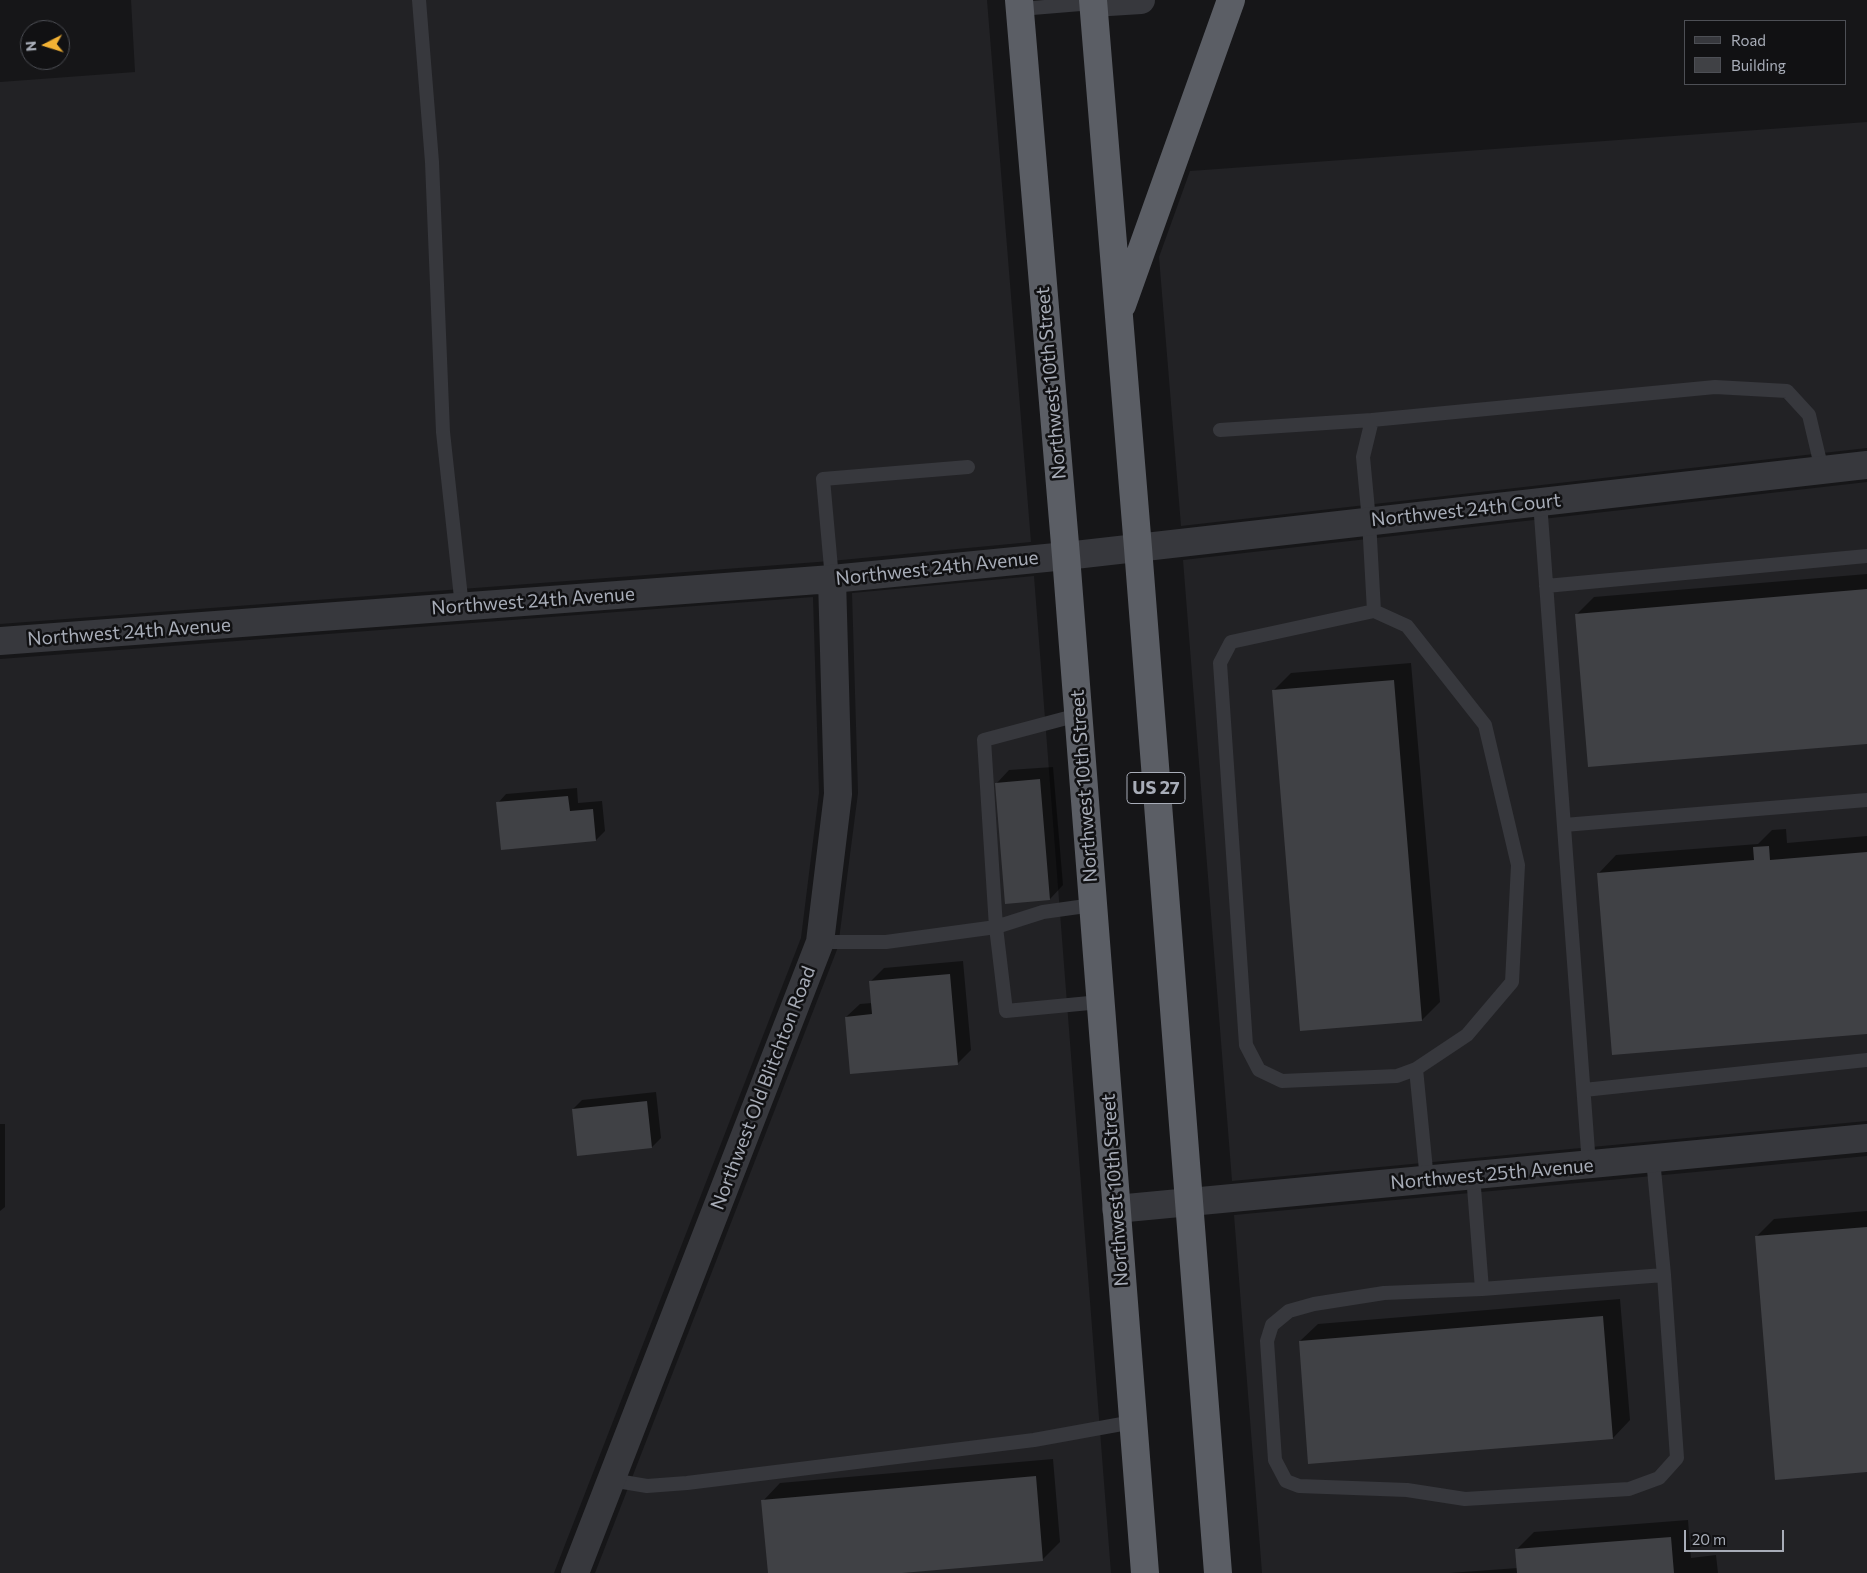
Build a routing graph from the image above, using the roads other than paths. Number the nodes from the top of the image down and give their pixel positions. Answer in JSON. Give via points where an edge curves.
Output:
{"nodes":[{"id":1,"x":419,"y":0,"type":"edge"},
{"id":2,"x":1141,"y":0,"type":"edge"},
{"id":3,"x":1231,"y":0,"type":"edge"},
{"id":4,"x":1093,"y":1,"type":"edge"},
{"id":5,"x":1015,"y":3,"type":"edge"},
{"id":6,"x":1119,"y":314,"type":"junction"},
{"id":7,"x":1372,"y":420,"type":"junction"},
{"id":8,"x":1220,"y":430,"type":"dead end"},
{"id":9,"x":1867,"y":465,"type":"edge"},
{"id":10,"x":968,"y":467,"type":"dead end"},
{"id":11,"x":1822,"y":470,"type":"junction"},
{"id":12,"x":1540,"y":502,"type":"junction"},
{"id":13,"x":1369,"y":521,"type":"junction"},
{"id":14,"x":1138,"y":548,"type":"junction"},
{"id":15,"x":1066,"y":556,"type":"junction"},
{"id":16,"x":1867,"y":556,"type":"edge"},
{"id":17,"x":832,"y":579,"type":"junction"},
{"id":18,"x":1546,"y":586,"type":"junction"},
{"id":19,"x":462,"y":607,"type":"junction"},
{"id":20,"x":1374,"y":610,"type":"junction"},
{"id":21,"x":0,"y":641,"type":"edge"},
{"id":22,"x":1078,"y":715,"type":"junction"},
{"id":23,"x":1867,"y":800,"type":"edge"},
{"id":24,"x":1564,"y":825,"type":"junction"},
{"id":25,"x":1093,"y":905,"type":"junction"},
{"id":26,"x":996,"y":927,"type":"junction"},
{"id":27,"x":820,"y":942,"type":"junction"},
{"id":28,"x":1100,"y":1002,"type":"junction"},
{"id":29,"x":1867,"y":1060,"type":"edge"},
{"id":30,"x":1416,"y":1069,"type":"junction"},
{"id":31,"x":1584,"y":1090,"type":"junction"},
{"id":32,"x":1867,"y":1138,"type":"edge"},
{"id":33,"x":1653,"y":1159,"type":"junction"},
{"id":34,"x":1589,"y":1165,"type":"junction"},
{"id":35,"x":1472,"y":1175,"type":"junction"},
{"id":36,"x":1427,"y":1180,"type":"junction"},
{"id":37,"x":1189,"y":1202,"type":"junction"},
{"id":38,"x":1116,"y":1209,"type":"junction"},
{"id":39,"x":1664,"y":1275,"type":"junction"},
{"id":40,"x":1482,"y":1289,"type":"junction"},
{"id":41,"x":1133,"y":1422,"type":"junction"},
{"id":42,"x":611,"y":1480,"type":"junction"},
{"id":43,"x":575,"y":1573,"type":"edge"},
{"id":44,"x":1145,"y":1573,"type":"edge"},
{"id":45,"x":1218,"y":1573,"type":"edge"}],
"edges":[{"from":1,"to":19,"type":"lane","via":[[432,162],[444,432]]},
{"from":2,"to":4,"type":"street"},
{"from":3,"to":6,"type":"highway"},
{"from":4,"to":5,"type":"lane"},
{"from":4,"to":6,"type":"highway","number":"US 27"},
{"from":5,"to":15,"type":"highway","name":"Northwest 10th Street"},
{"from":6,"to":14,"type":"highway","number":"US 27"},
{"from":7,"to":8,"type":"lane"},
{"from":7,"to":11,"type":"lane","via":[[1715,387],[1788,391],[1809,415]]},
{"from":7,"to":13,"type":"lane","via":[[1363,457]]},
{"from":9,"to":11,"type":"street","name":"Northwest 24th Court"},
{"from":10,"to":17,"type":"lane","via":[[823,479]]},
{"from":11,"to":12,"type":"street","name":"Northwest 24th Court"},
{"from":12,"to":13,"type":"street","name":"Northwest 24th Court"},
{"from":12,"to":18,"type":"lane"},
{"from":13,"to":14,"type":"street","name":"Northwest 24th Court"},
{"from":13,"to":20,"type":"lane"},
{"from":14,"to":15,"type":"street","name":"Northwest 24th Court"},
{"from":14,"to":37,"type":"highway","number":"US 27"},
{"from":15,"to":17,"type":"street","name":"Northwest 24th Avenue"},
{"from":15,"to":22,"type":"highway","name":"Northwest 10th Street"},
{"from":16,"to":18,"type":"lane"},
{"from":17,"to":19,"type":"street","name":"Northwest 24th Avenue"},
{"from":17,"to":27,"type":"street","name":"Northwest Old Blitchton Road","via":[[838,794]]},
{"from":18,"to":24,"type":"lane"},
{"from":19,"to":21,"type":"street","name":"Northwest 24th Avenue"},
{"from":20,"to":30,"type":"lane","via":[[1407,626],[1485,725],[1518,865],[1512,982],[1468,1035]]},
{"from":20,"to":30,"type":"lane","via":[[1231,642],[1220,663],[1246,1045],[1259,1070],[1282,1081],[1397,1076]]},
{"from":22,"to":25,"type":"highway","name":"Northwest 10th Street"},
{"from":22,"to":26,"type":"lane","via":[[984,740]]},
{"from":23,"to":24,"type":"lane"},
{"from":24,"to":31,"type":"lane"},
{"from":25,"to":26,"type":"lane","via":[[1043,912]]},
{"from":25,"to":28,"type":"highway","name":"Northwest 10th Street"},
{"from":26,"to":27,"type":"lane","via":[[886,942]]},
{"from":26,"to":28,"type":"lane","via":[[1006,1011]]},
{"from":27,"to":42,"type":"street","name":"Northwest Old Blitchton Road"},
{"from":28,"to":38,"type":"highway","name":"Northwest 10th Street"},
{"from":29,"to":31,"type":"lane"},
{"from":30,"to":36,"type":"lane"},
{"from":31,"to":34,"type":"lane"},
{"from":32,"to":33,"type":"street","name":"Northwest 25th Avenue"},
{"from":33,"to":34,"type":"street","name":"Northwest 25th Avenue"},
{"from":33,"to":39,"type":"lane"},
{"from":34,"to":35,"type":"street","name":"Northwest 25th Avenue"},
{"from":35,"to":36,"type":"street","name":"Northwest 25th Avenue"},
{"from":35,"to":40,"type":"lane"},
{"from":36,"to":37,"type":"street","name":"Northwest 25th Avenue"},
{"from":37,"to":38,"type":"street","name":"Northwest 25th Avenue"},
{"from":37,"to":45,"type":"highway","number":"US 27"},
{"from":38,"to":41,"type":"highway","name":"Northwest 10th Street"},
{"from":39,"to":40,"type":"lane"},
{"from":39,"to":40,"type":"lane","via":[[1677,1458],[1659,1478],[1629,1490],[1465,1500],[1407,1490],[1299,1486],[1286,1481],[1274,1460],[1268,1341],[1272,1325],[1289,1311],[1314,1304],[1384,1294]]},
{"from":41,"to":42,"type":"lane","via":[[1034,1440],[687,1483],[647,1486]]},
{"from":41,"to":44,"type":"highway","name":"Northwest 10th Street"},
{"from":42,"to":43,"type":"street","name":"Northwest Old Blitchton Road"}]}
